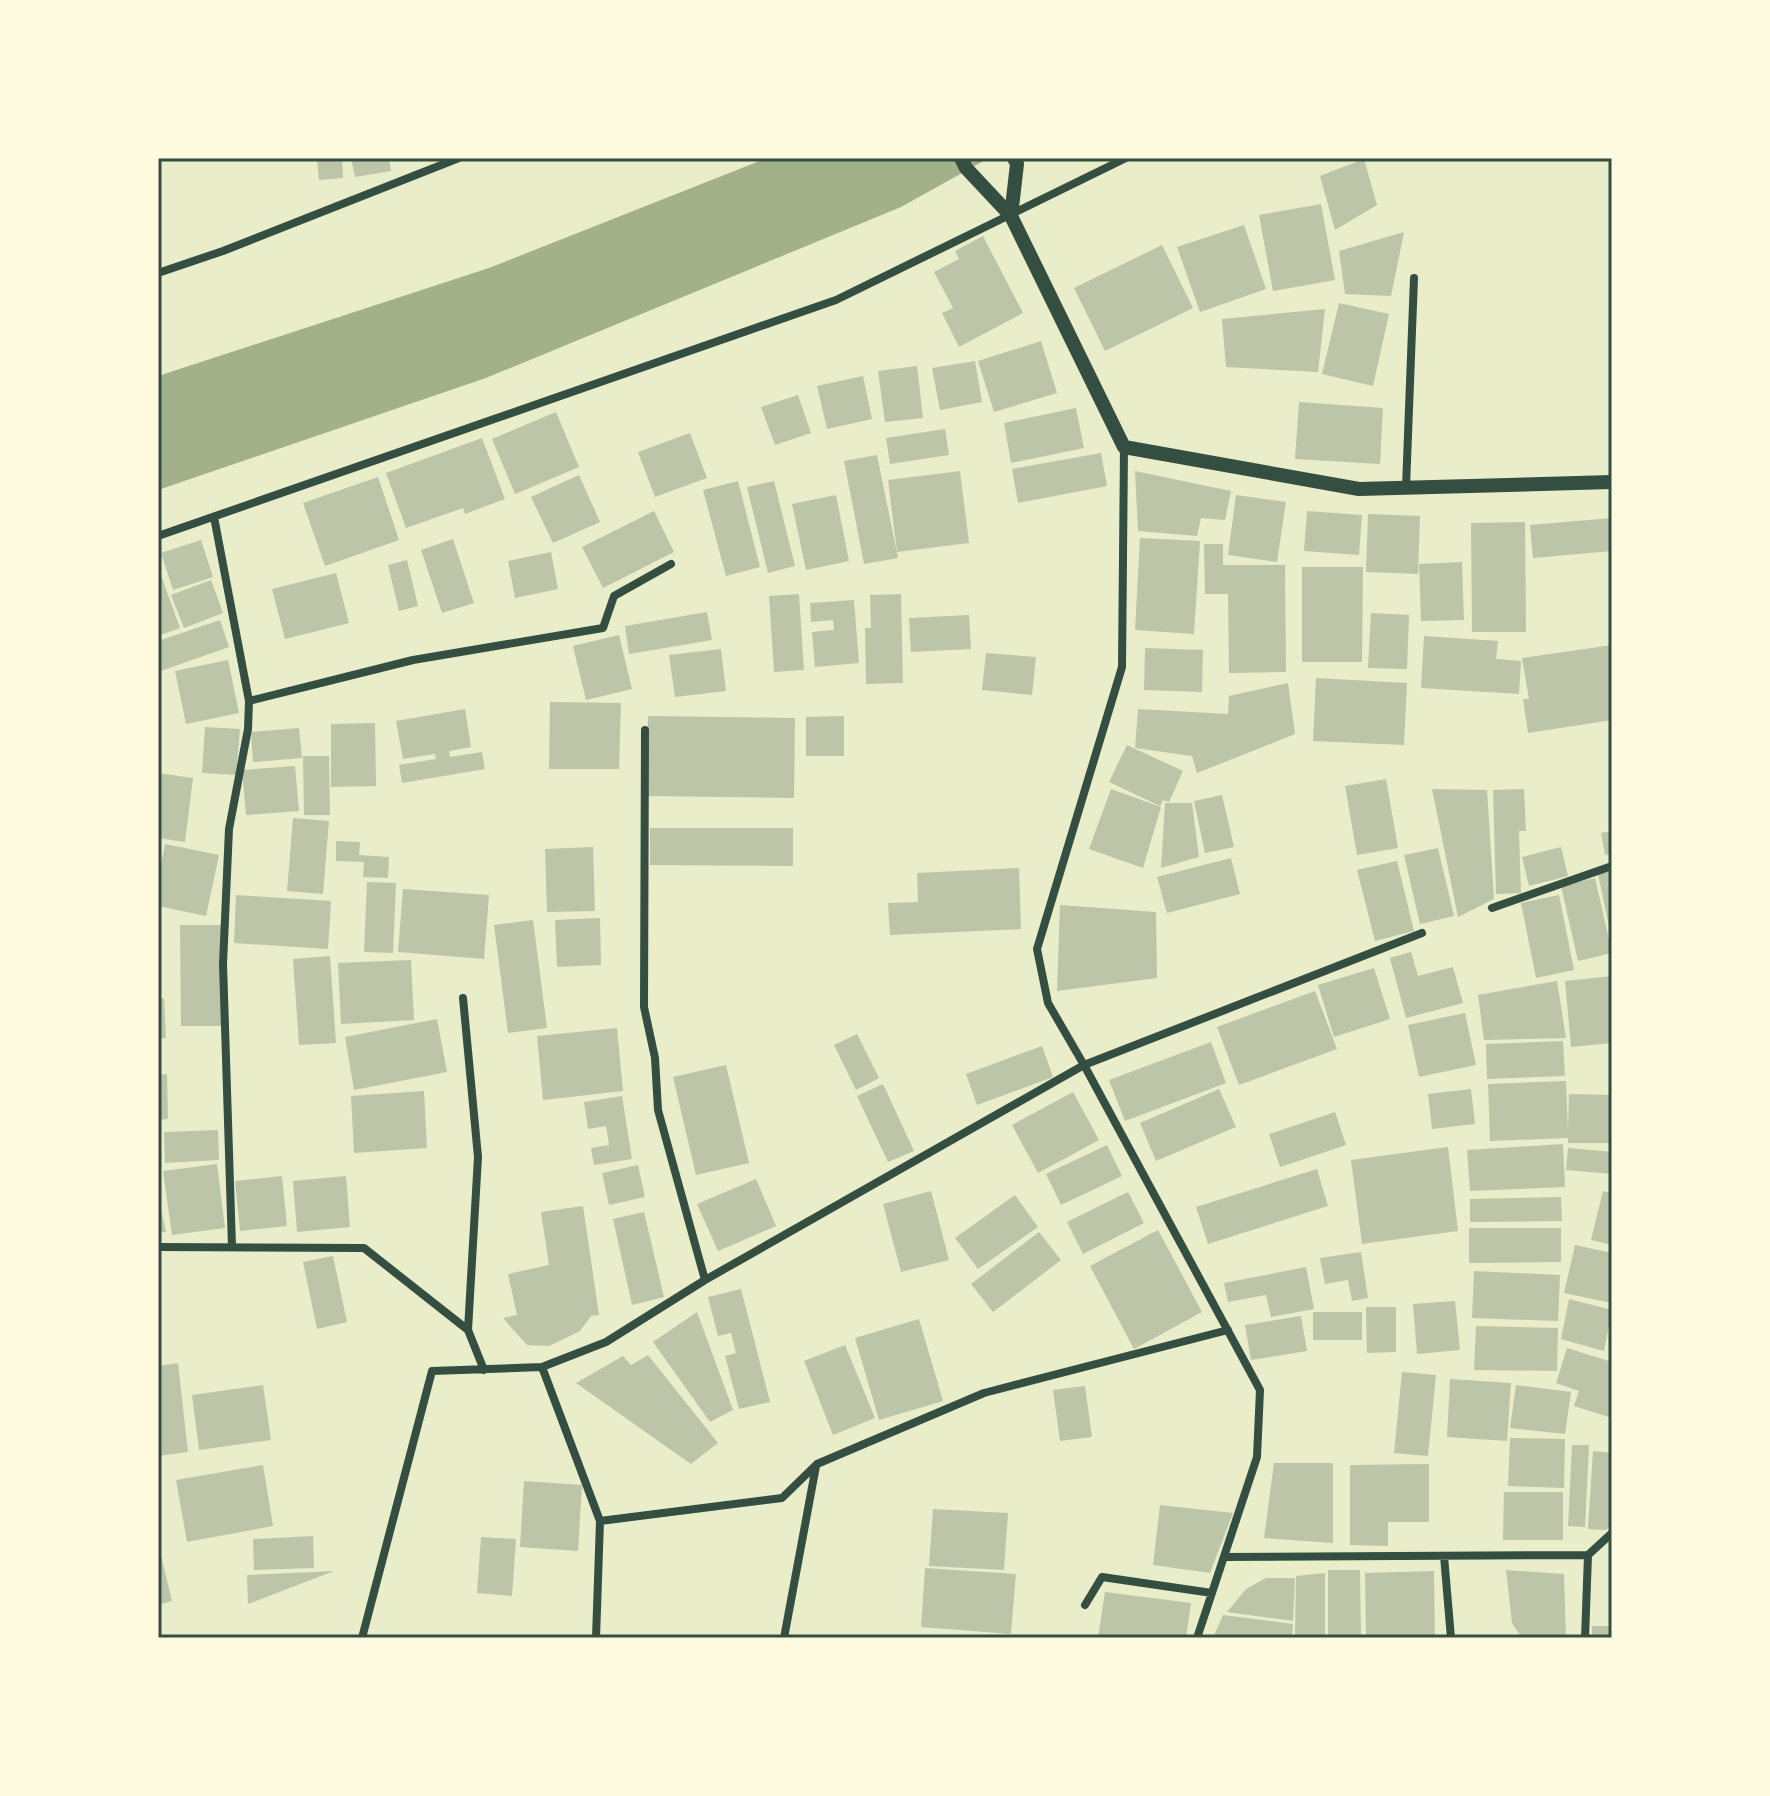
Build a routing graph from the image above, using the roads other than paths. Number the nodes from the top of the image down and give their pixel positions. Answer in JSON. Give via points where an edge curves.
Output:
{"nodes":[{"id":1,"x":459,"y":158,"type":"edge"},
{"id":2,"x":1126,"y":158,"type":"edge"},
{"id":3,"x":1015,"y":161,"type":"edge"},
{"id":4,"x":964,"y":163,"type":"edge"},
{"id":5,"x":1011,"y":216,"type":"junction"},
{"id":6,"x":158,"y":273,"type":"edge"},
{"id":7,"x":1414,"y":278,"type":"dead end"},
{"id":8,"x":1124,"y":447,"type":"junction"},
{"id":9,"x":1612,"y":482,"type":"edge"},
{"id":10,"x":1406,"y":487,"type":"junction"},
{"id":11,"x":214,"y":517,"type":"junction"},
{"id":12,"x":158,"y":536,"type":"edge"},
{"id":13,"x":671,"y":564,"type":"dead end"},
{"id":14,"x":249,"y":701,"type":"junction"},
{"id":15,"x":645,"y":730,"type":"dead end"},
{"id":16,"x":1612,"y":866,"type":"edge"},
{"id":17,"x":1492,"y":908,"type":"dead end"},
{"id":18,"x":1422,"y":933,"type":"dead end"},
{"id":19,"x":463,"y":998,"type":"dead end"},
{"id":20,"x":1084,"y":1065,"type":"junction"},
{"id":21,"x":158,"y":1247,"type":"edge"},
{"id":22,"x":232,"y":1247,"type":"junction"},
{"id":23,"x":705,"y":1280,"type":"junction"},
{"id":24,"x":468,"y":1330,"type":"junction"},
{"id":25,"x":1228,"y":1330,"type":"junction"},
{"id":26,"x":542,"y":1367,"type":"junction"},
{"id":27,"x":484,"y":1370,"type":"junction"},
{"id":28,"x":817,"y":1464,"type":"junction"},
{"id":29,"x":600,"y":1521,"type":"junction"},
{"id":30,"x":1612,"y":1533,"type":"edge"},
{"id":31,"x":1588,"y":1555,"type":"junction"},
{"id":32,"x":1444,"y":1556,"type":"junction"},
{"id":33,"x":1224,"y":1557,"type":"junction"},
{"id":34,"x":1212,"y":1593,"type":"junction"},
{"id":35,"x":1085,"y":1605,"type":"dead end"},
{"id":36,"x":362,"y":1638,"type":"edge"},
{"id":37,"x":596,"y":1638,"type":"edge"},
{"id":38,"x":784,"y":1638,"type":"edge"},
{"id":39,"x":1197,"y":1638,"type":"edge"},
{"id":40,"x":1451,"y":1638,"type":"edge"},
{"id":41,"x":1585,"y":1638,"type":"edge"}],
"edges":[{"from":1,"to":6,"type":"street"},
{"from":2,"to":5,"type":"street"},
{"from":3,"to":5,"type":"street"},
{"from":4,"to":5,"type":"street"},
{"from":5,"to":8,"type":"street"},
{"from":5,"to":11,"type":"street","via":[[836,300]]},
{"from":7,"to":10,"type":"street"},
{"from":8,"to":10,"type":"street","via":[[1359,489]]},
{"from":8,"to":20,"type":"street","via":[[1122,667],[1037,949],[1048,1003]]},
{"from":9,"to":10,"type":"street"},
{"from":11,"to":12,"type":"street"},
{"from":11,"to":14,"type":"street"},
{"from":13,"to":14,"type":"street","via":[[614,596],[603,628],[413,660]]},
{"from":14,"to":22,"type":"street","via":[[229,829],[223,964]]},
{"from":15,"to":23,"type":"street","via":[[644,1007],[655,1058],[658,1110]]},
{"from":16,"to":17,"type":"street"},
{"from":18,"to":20,"type":"street"},
{"from":19,"to":24,"type":"street","via":[[478,1157]]},
{"from":20,"to":23,"type":"street"},
{"from":20,"to":25,"type":"street"},
{"from":21,"to":22,"type":"street"},
{"from":22,"to":24,"type":"street","via":[[364,1248]]},
{"from":23,"to":26,"type":"street","via":[[606,1342]]},
{"from":24,"to":27,"type":"street"},
{"from":25,"to":28,"type":"street","via":[[984,1393]]},
{"from":25,"to":33,"type":"street","via":[[1260,1390],[1257,1457]]},
{"from":26,"to":27,"type":"street"},
{"from":26,"to":29,"type":"street"},
{"from":27,"to":36,"type":"street","via":[[432,1371]]},
{"from":28,"to":29,"type":"street","via":[[782,1498]]},
{"from":28,"to":38,"type":"street"},
{"from":29,"to":37,"type":"street"},
{"from":30,"to":31,"type":"street"},
{"from":31,"to":32,"type":"street"},
{"from":31,"to":41,"type":"street"},
{"from":32,"to":33,"type":"street"},
{"from":32,"to":40,"type":"street"},
{"from":33,"to":34,"type":"street"},
{"from":34,"to":35,"type":"street","via":[[1102,1577]]},
{"from":34,"to":39,"type":"street"}]}
